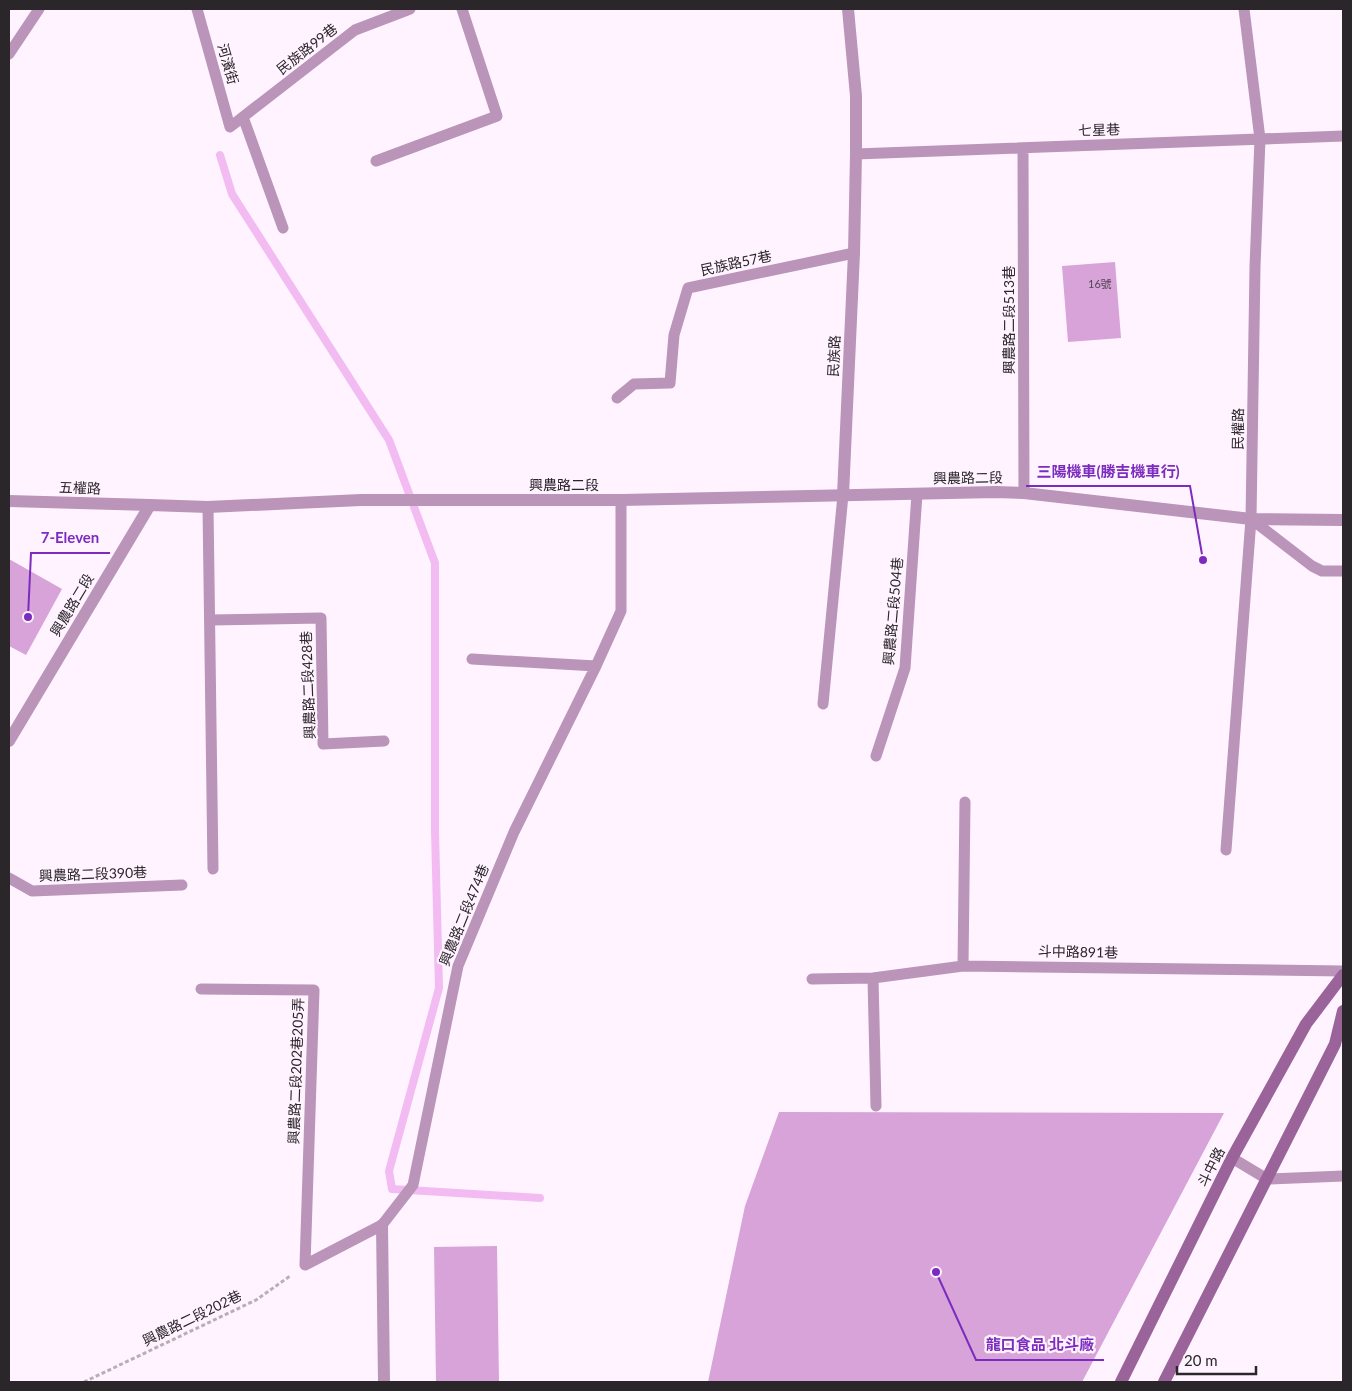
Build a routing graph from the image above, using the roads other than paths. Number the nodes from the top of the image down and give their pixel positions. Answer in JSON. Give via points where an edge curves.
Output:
{"nodes":[{"id":1,"x":39,"y":9,"type":"edge"},
{"id":2,"x":197,"y":9,"type":"edge"},
{"id":3,"x":410,"y":9,"type":"edge"},
{"id":4,"x":462,"y":9,"type":"edge"},
{"id":5,"x":848,"y":9,"type":"edge"},
{"id":6,"x":1244,"y":9,"type":"edge"},
{"id":7,"x":9,"y":54,"type":"edge"},
{"id":8,"x":243,"y":117,"type":"junction"},
{"id":9,"x":230,"y":127,"type":"joint"},
{"id":10,"x":1343,"y":136,"type":"edge"},
{"id":11,"x":1260,"y":139,"type":"junction"},
{"id":12,"x":1023,"y":148,"type":"junction"},
{"id":13,"x":856,"y":154,"type":"junction"},
{"id":14,"x":376,"y":161,"type":"dead end"},
{"id":15,"x":283,"y":228,"type":"dead end"},
{"id":16,"x":854,"y":254,"type":"junction"},
{"id":17,"x":617,"y":398,"type":"dead end"},
{"id":18,"x":1024,"y":493,"type":"junction"},
{"id":19,"x":917,"y":494,"type":"junction"},
{"id":20,"x":843,"y":495,"type":"junction"},
{"id":21,"x":621,"y":500,"type":"junction"},
{"id":22,"x":9,"y":501,"type":"edge"},
{"id":23,"x":150,"y":504,"type":"junction"},
{"id":24,"x":208,"y":507,"type":"junction"},
{"id":25,"x":1251,"y":519,"type":"junction"},
{"id":26,"x":1343,"y":520,"type":"edge"},
{"id":27,"x":1343,"y":571,"type":"edge"},
{"id":28,"x":210,"y":620,"type":"junction"},
{"id":29,"x":472,"y":659,"type":"dead end"},
{"id":30,"x":596,"y":666,"type":"junction"},
{"id":31,"x":823,"y":704,"type":"dead end"},
{"id":32,"x":9,"y":741,"type":"edge"},
{"id":33,"x":384,"y":741,"type":"dead end"},
{"id":34,"x":876,"y":756,"type":"dead end"},
{"id":35,"x":966,"y":802,"type":"dead end"},
{"id":36,"x":1226,"y":850,"type":"dead end"},
{"id":37,"x":213,"y":869,"type":"dead end"},
{"id":38,"x":9,"y":878,"type":"edge"},
{"id":39,"x":182,"y":885,"type":"dead end"},
{"id":40,"x":964,"y":966,"type":"junction"},
{"id":41,"x":1343,"y":971,"type":"edge"},
{"id":42,"x":1343,"y":974,"type":"edge"},
{"id":43,"x":873,"y":978,"type":"junction"},
{"id":44,"x":812,"y":980,"type":"dead end"},
{"id":45,"x":201,"y":989,"type":"dead end"},
{"id":46,"x":1343,"y":1011,"type":"edge"},
{"id":47,"x":876,"y":1106,"type":"dead end"},
{"id":48,"x":1232,"y":1158,"type":"junction"},
{"id":49,"x":1343,"y":1176,"type":"edge"},
{"id":50,"x":1267,"y":1178,"type":"junction"},
{"id":51,"x":382,"y":1225,"type":"junction"},
{"id":52,"x":384,"y":1382,"type":"edge"},
{"id":53,"x":1121,"y":1382,"type":"edge"},
{"id":54,"x":1164,"y":1382,"type":"edge"}],
"edges":[{"from":1,"to":7,"type":"lane"},
{"from":2,"to":9,"type":"lane","name":"河濱街"},
{"from":3,"to":8,"type":"lane","name":"民族路99巷","via":[[355,30]]},
{"from":4,"to":14,"type":"lane","via":[[497,116]]},
{"from":5,"to":13,"type":"street","name":"民族路","via":[[856,96]]},
{"from":6,"to":11,"type":"lane","name":"民權路"},
{"from":8,"to":9,"type":"lane","name":"民族路99巷"},
{"from":8,"to":15,"type":"lane"},
{"from":10,"to":11,"type":"lane","name":"七星巷"},
{"from":11,"to":12,"type":"lane","name":"七星巷"},
{"from":11,"to":25,"type":"lane","name":"民權路"},
{"from":12,"to":13,"type":"lane","name":"七星巷"},
{"from":12,"to":18,"type":"lane","name":"興農路二段513巷"},
{"from":13,"to":16,"type":"street","name":"民族路"},
{"from":16,"to":17,"type":"lane","name":"民族路57巷","via":[[688,288],[674,335],[670,382],[634,384]]},
{"from":16,"to":20,"type":"street","name":"民族路"},
{"from":18,"to":19,"type":"street","name":"興農路二段"},
{"from":18,"to":25,"type":"street","name":"興農路二段"},
{"from":19,"to":20,"type":"street","name":"興農路二段"},
{"from":19,"to":34,"type":"lane","name":"興農路二段504巷","via":[[905,668]]},
{"from":20,"to":21,"type":"street","name":"興農路二段"},
{"from":20,"to":31,"type":"lane","name":"民族路"},
{"from":21,"to":24,"type":"street","name":"興農路二段","via":[[361,500]]},
{"from":21,"to":30,"type":"lane","name":"興農路二段474巷","via":[[621,611]]},
{"from":22,"to":23,"type":"street","name":"五權路"},
{"from":23,"to":24,"type":"street","name":"興農路二段"},
{"from":23,"to":32,"type":"street","name":"興農路二段"},
{"from":24,"to":28,"type":"lane"},
{"from":25,"to":26,"type":"street","name":"興農路二段"},
{"from":25,"to":27,"type":"lane","via":[[1312,566],[1322,571]]},
{"from":25,"to":36,"type":"lane","name":"民權路"},
{"from":28,"to":33,"type":"lane","name":"興農路二段428巷","via":[[321,618],[323,744]]},
{"from":28,"to":37,"type":"lane"},
{"from":29,"to":30,"type":"lane"},
{"from":30,"to":51,"type":"lane","name":"興農路二段474巷","via":[[514,832],[458,966],[413,1185]]},
{"from":35,"to":40,"type":"lane"},
{"from":38,"to":39,"type":"lane","name":"興農路二段390巷","via":[[32,891]]},
{"from":40,"to":41,"type":"lane","name":"斗中路891巷"},
{"from":40,"to":43,"type":"lane","name":"斗中路891巷"},
{"from":42,"to":48,"type":"main road","name":"斗中路","via":[[1306,1024]]},
{"from":43,"to":44,"type":"lane","name":"斗中路891巷"},
{"from":43,"to":47,"type":"lane"},
{"from":45,"to":51,"type":"lane","name":"興農路二段202巷205弄","via":[[314,990],[305,1265]]},
{"from":46,"to":50,"type":"main road","via":[[1335,1044]]},
{"from":48,"to":50,"type":"lane"},
{"from":48,"to":53,"type":"main road","name":"斗中路"},
{"from":49,"to":50,"type":"lane"},
{"from":50,"to":54,"type":"main road"},
{"from":51,"to":52,"type":"street"}]}
